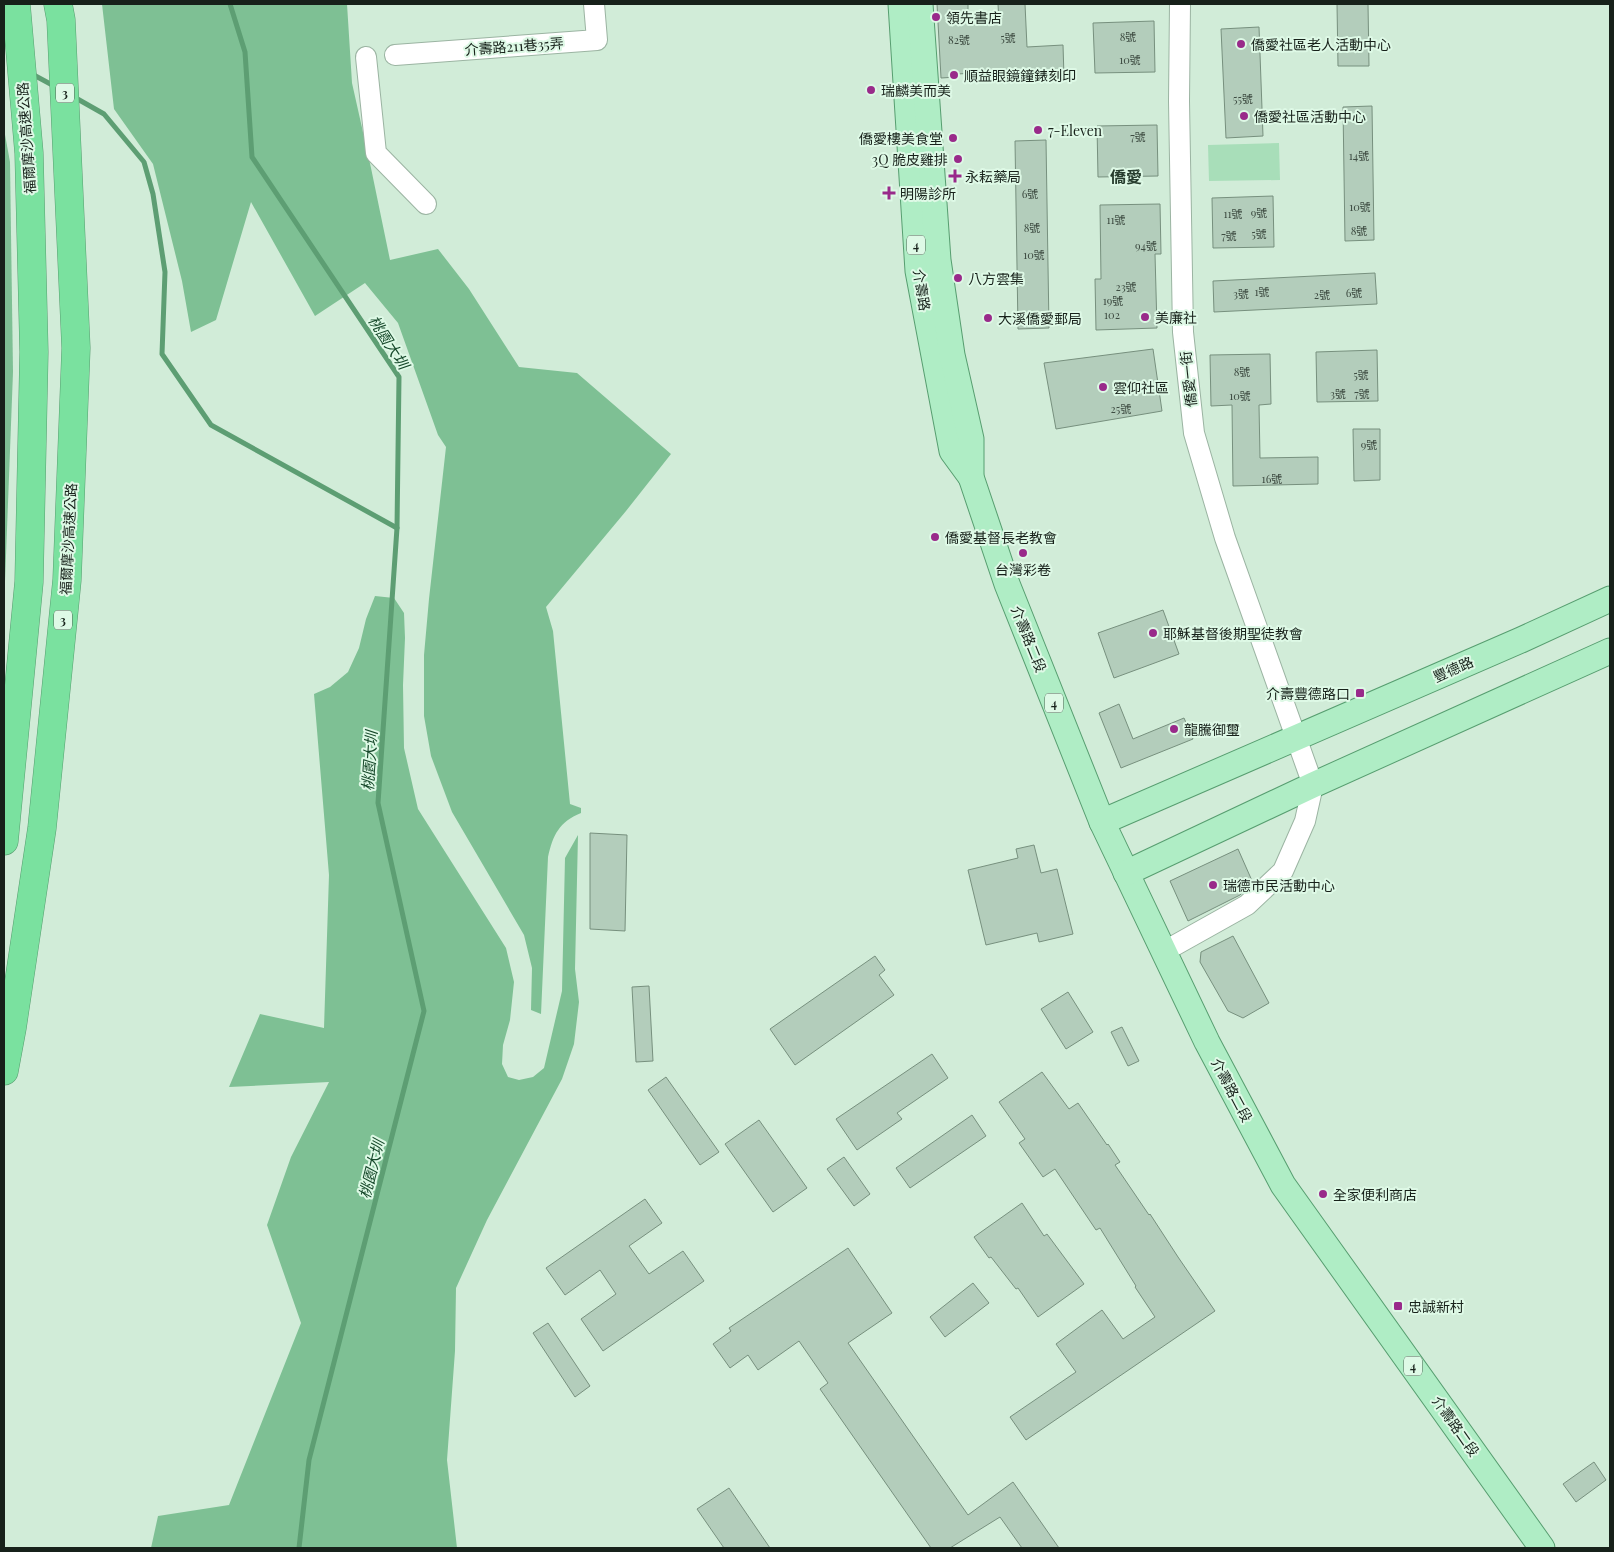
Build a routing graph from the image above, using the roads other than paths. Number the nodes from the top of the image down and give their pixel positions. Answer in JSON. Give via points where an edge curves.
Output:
{"nodes":[{"id":1,"x":594,"y":4,"type":"edge"},
{"id":2,"x":901,"y":4,"type":"edge"},
{"id":3,"x":920,"y":4,"type":"edge"},
{"id":4,"x":1180,"y":4,"type":"edge"},
{"id":5,"x":16,"y":7,"type":"edge"},
{"id":6,"x":59,"y":12,"type":"edge"},
{"id":7,"x":395,"y":55,"type":"dead end"},
{"id":8,"x":366,"y":57,"type":"dead end"},
{"id":9,"x":426,"y":204,"type":"dead end"},
{"id":10,"x":971,"y":477,"type":"junction"},
{"id":11,"x":1007,"y":584,"type":"joint"},
{"id":12,"x":1610,"y":598,"type":"edge"},
{"id":13,"x":1610,"y":651,"type":"edge"},
{"id":14,"x":1296,"y":739,"type":"junction"},
{"id":15,"x":1314,"y":785,"type":"junction"},
{"id":16,"x":1102,"y":822,"type":"junction"},
{"id":17,"x":4,"y":841,"type":"edge"},
{"id":18,"x":1126,"y":872,"type":"junction"},
{"id":19,"x":1163,"y":952,"type":"junction"},
{"id":20,"x":4,"y":1071,"type":"edge"},
{"id":21,"x":1542,"y":1548,"type":"edge"}],
"edges":[{"from":1,"to":7,"type":"street","name":"介壽路211巷35弄","via":[[597,40]]},
{"from":2,"to":10,"type":"main road","name":"介壽路","number":"4","via":[[918,271],[952,451]]},
{"from":3,"to":10,"type":"main road","name":"介壽路","number":"4","via":[[938,260],[952,354],[971,439]]},
{"from":4,"to":14,"type":"street","name":"僑愛一街","via":[[1183,332],[1194,433],[1225,538]]},
{"from":5,"to":17,"type":"highway","name":"福爾摩沙高速公路","via":[[28,153],[34,352],[29,582]]},
{"from":6,"to":20,"type":"highway","name":"福爾摩沙高速公路","number":"3","via":[[76,348],[67,580],[42,828]]},
{"from":8,"to":9,"type":"street","via":[[376,153]]},
{"from":10,"to":11,"type":"main road","name":"介壽路","number":"4"},
{"from":11,"to":16,"type":"main road","name":"介壽路二段","number":"4"},
{"from":12,"to":14,"type":"main road","name":"豐德路"},
{"from":13,"to":15,"type":"main road"},
{"from":14,"to":15,"type":"street"},
{"from":14,"to":16,"type":"main road","name":"豐德路"},
{"from":15,"to":18,"type":"main road"},
{"from":15,"to":19,"type":"street","via":[[1305,821],[1283,872],[1247,905]]},
{"from":16,"to":18,"type":"main road","name":"介壽路二段","number":"4"},
{"from":18,"to":19,"type":"main road","name":"介壽路二段","number":"4"},
{"from":19,"to":21,"type":"main road","name":"介壽路二段","number":"4","via":[[1283,1185]]}]}
